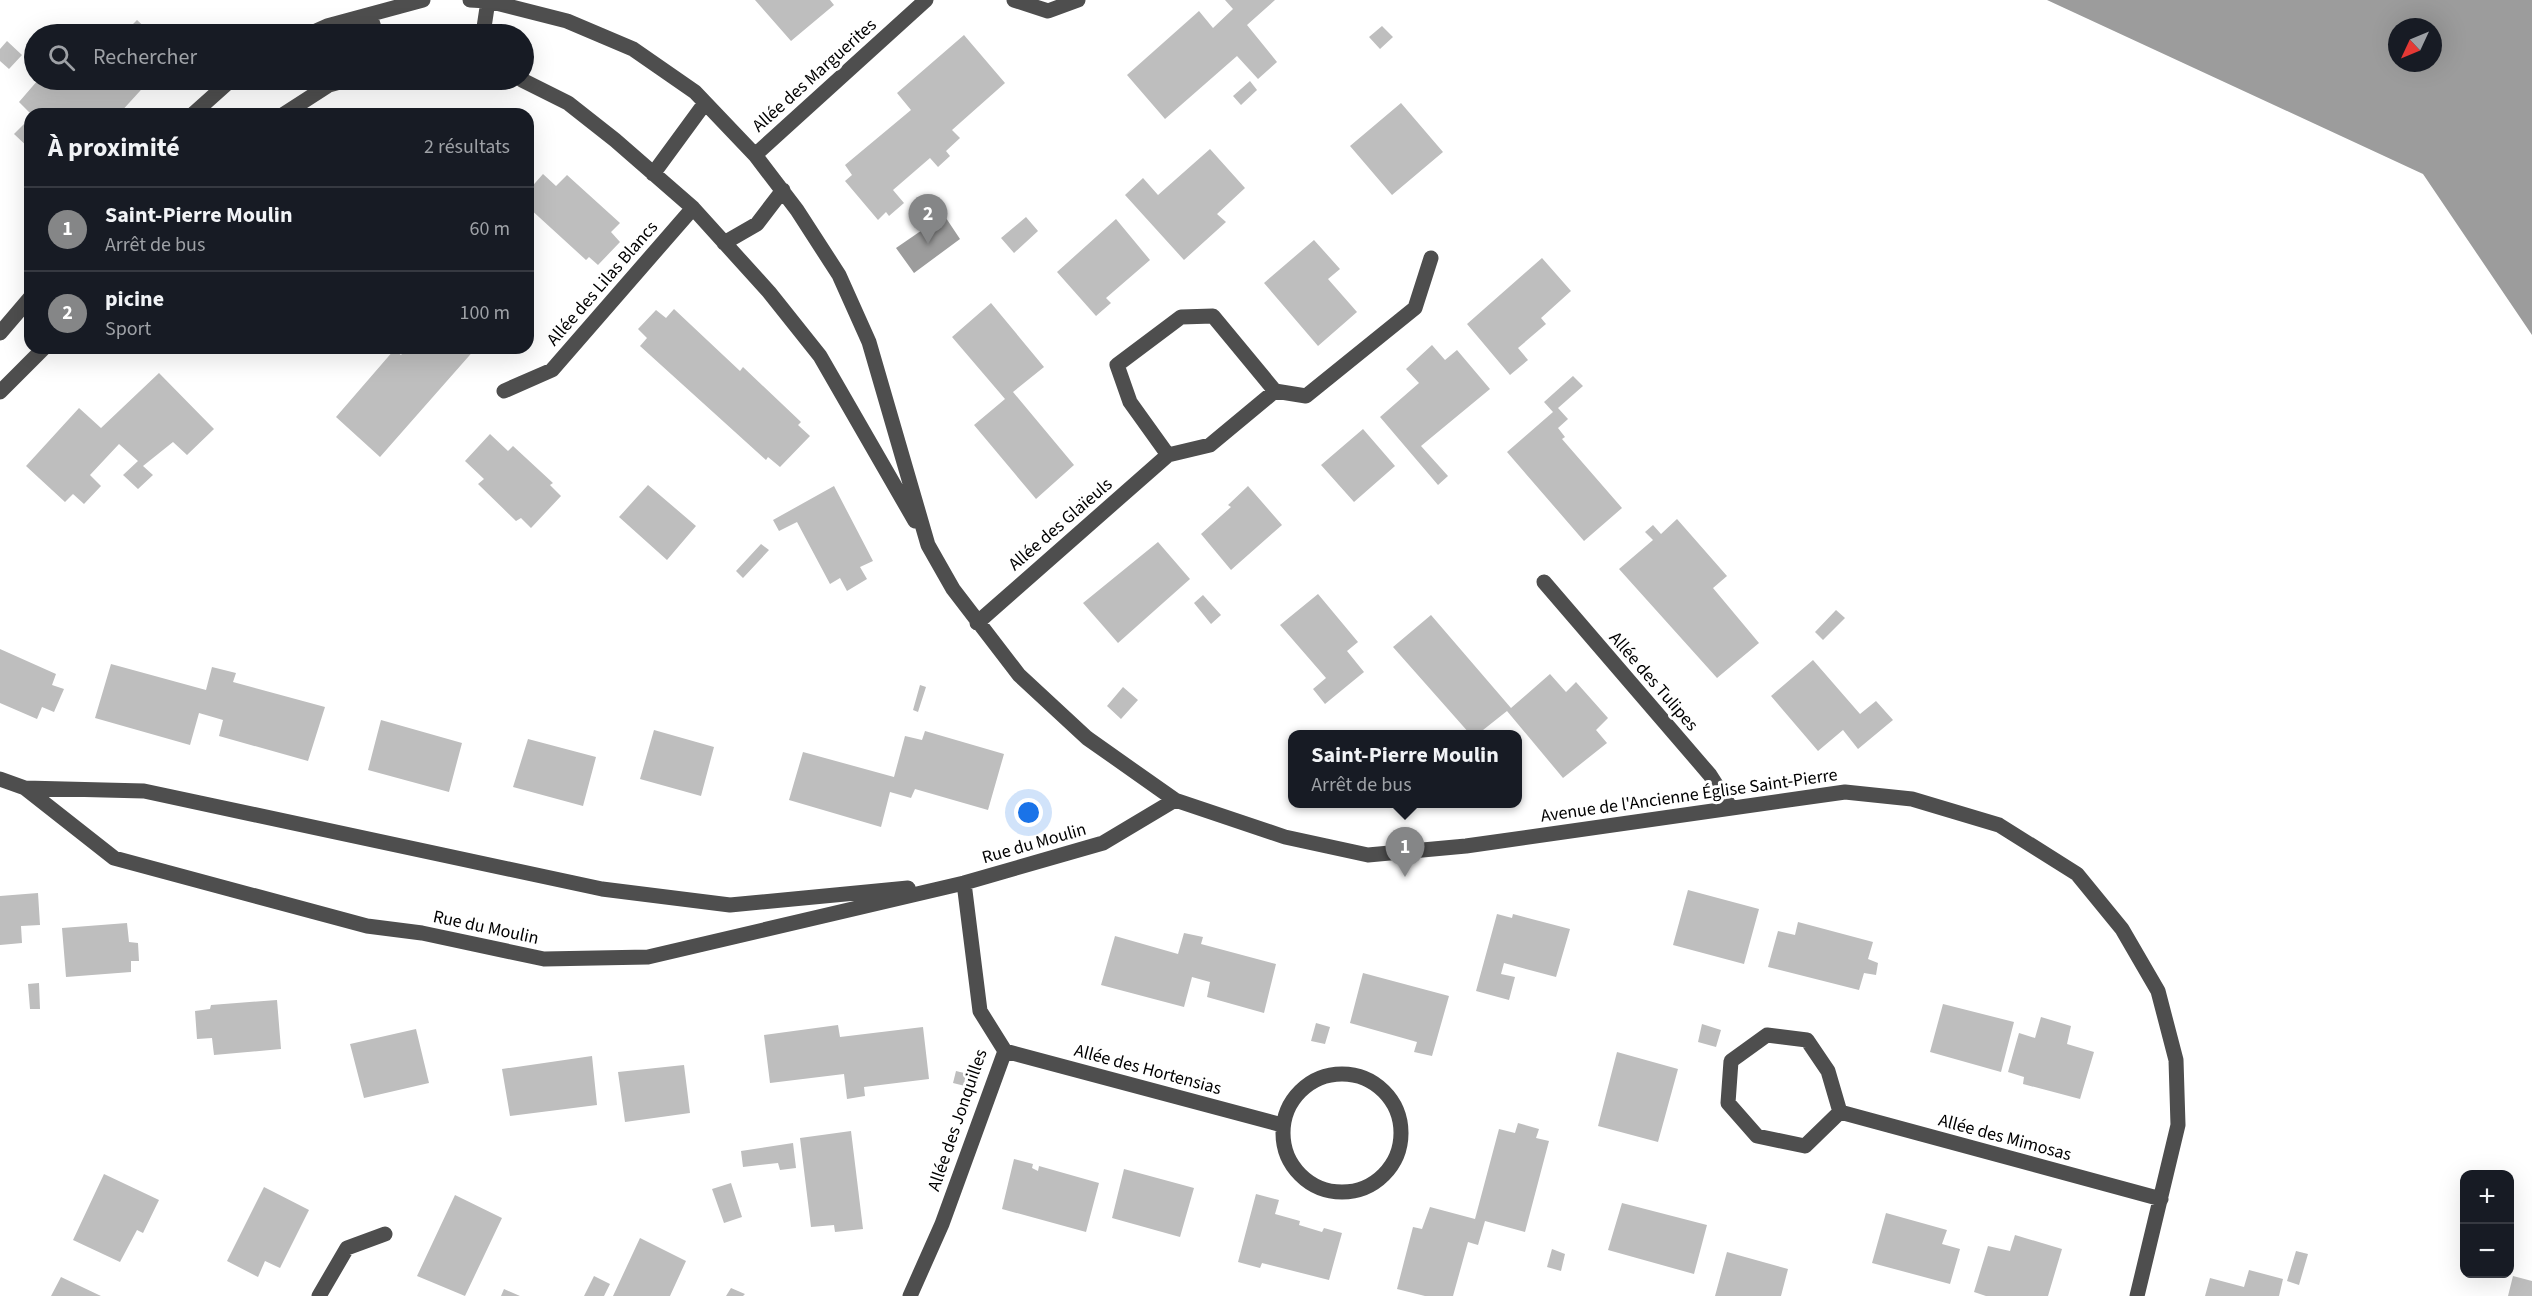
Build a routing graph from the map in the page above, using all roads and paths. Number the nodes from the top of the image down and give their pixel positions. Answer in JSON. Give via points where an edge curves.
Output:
{"nodes":[{"id":1,"x":423,"y":0,"type":"edge"},
{"id":2,"x":470,"y":0,"type":"edge"},
{"id":3,"x":926,"y":0,"type":"edge"},
{"id":4,"x":1014,"y":0,"type":"edge"},
{"id":5,"x":1078,"y":0,"type":"edge"},
{"id":6,"x":488,"y":1,"type":"edge"},
{"id":7,"x":370,"y":15,"type":"junction"},
{"id":8,"x":335,"y":24,"type":"edge"},
{"id":9,"x":373,"y":24,"type":"edge"},
{"id":10,"x":485,"y":24,"type":"edge"},
{"id":11,"x":534,"y":86,"type":"edge"},
{"id":12,"x":220,"y":90,"type":"edge"},
{"id":13,"x":321,"y":90,"type":"edge"},
{"id":14,"x":705,"y":103,"type":"junction"},
{"id":15,"x":200,"y":108,"type":"edge"},
{"id":16,"x":293,"y":108,"type":"edge"},
{"id":17,"x":755,"y":155,"type":"junction"},
{"id":18,"x":653,"y":174,"type":"junction"},
{"id":19,"x":783,"y":190,"type":"junction"},
{"id":20,"x":693,"y":208,"type":"junction"},
{"id":21,"x":724,"y":243,"type":"junction"},
{"id":22,"x":1431,"y":258,"type":"dead end"},
{"id":23,"x":24,"y":305,"type":"edge"},
{"id":24,"x":0,"y":333,"type":"edge"},
{"id":25,"x":38,"y":354,"type":"edge"},
{"id":26,"x":1275,"y":391,"type":"junction"},
{"id":27,"x":0,"y":392,"type":"edge"},
{"id":28,"x":504,"y":392,"type":"dead end"},
{"id":29,"x":1168,"y":455,"type":"junction"},
{"id":30,"x":928,"y":545,"type":"junction"},
{"id":31,"x":1544,"y":582,"type":"dead end"},
{"id":32,"x":977,"y":623,"type":"junction"},
{"id":33,"x":0,"y":779,"type":"edge"},
{"id":34,"x":25,"y":788,"type":"junction"},
{"id":35,"x":1175,"y":800,"type":"junction"},
{"id":36,"x":1731,"y":808,"type":"junction"},
{"id":37,"x":964,"y":883,"type":"junction"},
{"id":38,"x":1005,"y":1051,"type":"junction"},
{"id":39,"x":1840,"y":1112,"type":"junction"},
{"id":40,"x":1282,"y":1125,"type":"junction"},
{"id":41,"x":2161,"y":1199,"type":"junction"},
{"id":42,"x":385,"y":1233,"type":"dead end"},
{"id":43,"x":320,"y":1296,"type":"edge"},
{"id":44,"x":910,"y":1296,"type":"edge"},
{"id":45,"x":2137,"y":1296,"type":"edge"}],
"edges":[{"from":1,"to":7,"type":"street"},
{"from":2,"to":6,"type":"street","name":"Avenue de l'Ancienne Église Saint-Pierre"},
{"from":3,"to":17,"type":"street","name":"Allée des Marguerites"},
{"from":4,"to":5,"type":"street","via":[[1048,11]]},
{"from":6,"to":10,"type":"street"},
{"from":6,"to":14,"type":"street","name":"Avenue de l'Ancienne Église Saint-Pierre","via":[[567,21],[633,50]]},
{"from":7,"to":8,"type":"street"},
{"from":7,"to":9,"type":"street"},
{"from":11,"to":18,"type":"street","via":[[568,103]]},
{"from":12,"to":15,"type":"street"},
{"from":13,"to":16,"type":"street"},
{"from":14,"to":17,"type":"street","name":"Avenue de l'Ancienne Église Saint-Pierre"},
{"from":14,"to":18,"type":"street"},
{"from":17,"to":19,"type":"street","name":"Avenue de l'Ancienne Église Saint-Pierre"},
{"from":18,"to":20,"type":"street"},
{"from":19,"to":21,"type":"street","via":[[757,224]]},
{"from":19,"to":30,"type":"street","name":"Avenue de l'Ancienne Église Saint-Pierre","via":[[839,275],[869,342]]},
{"from":20,"to":21,"type":"street"},
{"from":20,"to":28,"type":"street","name":"Allée des Lilas Blancs","via":[[552,370]]},
{"from":21,"to":30,"type":"street","via":[[820,356]]},
{"from":22,"to":26,"type":"street","via":[[1415,308],[1306,396]]},
{"from":23,"to":24,"type":"street"},
{"from":25,"to":27,"type":"street"},
{"from":26,"to":29,"type":"street","name":"Allée des Glaïeuls","via":[[1210,445]]},
{"from":26,"to":29,"type":"street","via":[[1213,316],[1181,318],[1117,365],[1130,402]]},
{"from":29,"to":32,"type":"street","name":"Allée des Glaïeuls"},
{"from":30,"to":32,"type":"street","name":"Avenue de l'Ancienne Église Saint-Pierre"},
{"from":31,"to":36,"type":"street","name":"Allée des Tulipes","via":[[1710,775]]},
{"from":32,"to":35,"type":"street","name":"Avenue de l'Ancienne Église Saint-Pierre","via":[[1019,675],[1086,738]]},
{"from":33,"to":34,"type":"street","name":"Rue du Moulin"},
{"from":34,"to":37,"type":"street","name":"Rue du Moulin","via":[[144,791],[602,890],[730,905]]},
{"from":34,"to":37,"type":"street","name":"Rue du Moulin","via":[[114,858],[367,926],[422,933],[544,959],[648,957]]},
{"from":35,"to":36,"type":"street","name":"Avenue de l'Ancienne Église Saint-Pierre","via":[[1286,837],[1368,855],[1466,846]]},
{"from":35,"to":37,"type":"street","name":"Rue du Moulin","via":[[1103,843]]},
{"from":36,"to":41,"type":"street","name":"Avenue de l'Ancienne Église Saint-Pierre","via":[[1845,792],[1912,799],[2000,825],[2077,874],[2122,929],[2158,991],[2176,1060],[2178,1125]]},
{"from":37,"to":38,"type":"street","name":"Allée des Jonquilles","via":[[980,1011]]},
{"from":38,"to":40,"type":"street","name":"Allée des Hortensias"},
{"from":38,"to":44,"type":"street","name":"Allée des Jonquilles","via":[[942,1224]]},
{"from":39,"to":39,"type":"street","via":[[1805,1146],[1757,1136],[1728,1102],[1731,1061],[1767,1035],[1807,1040],[1828,1071]]},
{"from":39,"to":41,"type":"street","name":"Allée des Mimosas"},
{"from":40,"to":40,"type":"street","via":[[1286,1155],[1303,1179],[1329,1192],[1359,1191],[1380,1180],[1395,1162],[1402,1140],[1400,1117],[1389,1096],[1371,1081],[1350,1073],[1326,1075],[1305,1085],[1290,1103]]},
{"from":41,"to":45,"type":"street","name":"Avenue de l'Ancienne Église Saint-Pierre"},
{"from":42,"to":43,"type":"street","via":[[347,1248]]}]}
